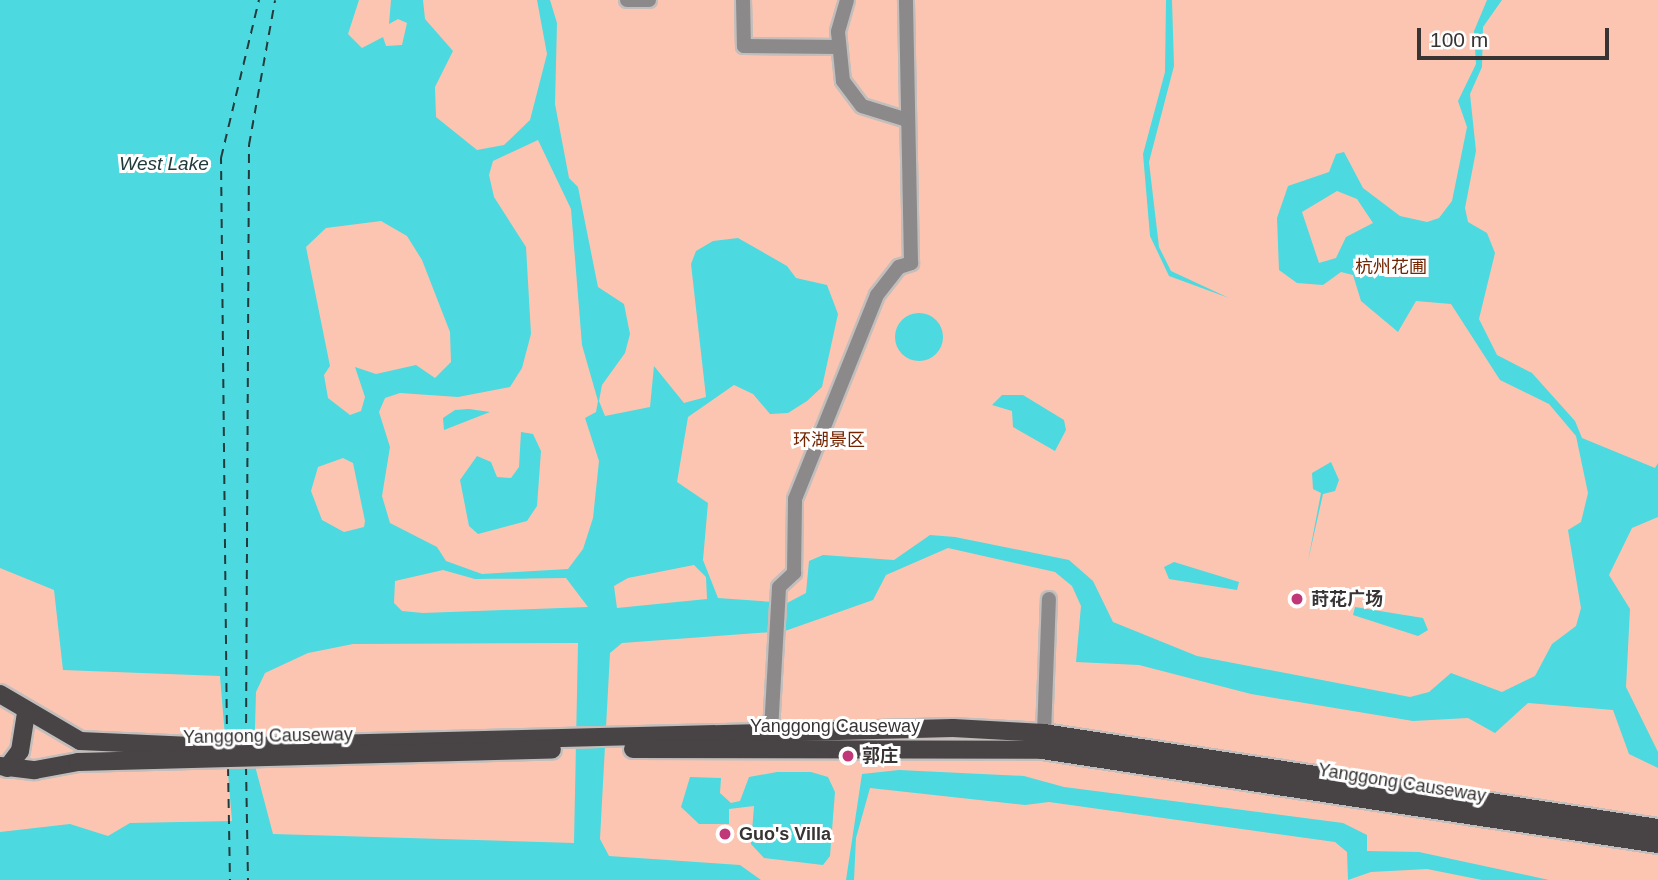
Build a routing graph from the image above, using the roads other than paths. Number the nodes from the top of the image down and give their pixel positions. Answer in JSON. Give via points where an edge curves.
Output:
{"nodes":[{"id":1,"x":627,"y":0,"type":"edge"},
{"id":2,"x":649,"y":0,"type":"edge"},
{"id":3,"x":743,"y":0,"type":"edge"},
{"id":4,"x":847,"y":0,"type":"edge"},
{"id":5,"x":906,"y":0,"type":"edge"},
{"id":6,"x":838,"y":47,"type":"junction"},
{"id":7,"x":904,"y":119,"type":"junction"},
{"id":8,"x":1049,"y":599,"type":"dead end"},
{"id":9,"x":0,"y":695,"type":"edge"},
{"id":10,"x":26,"y":712,"type":"junction"},
{"id":11,"x":771,"y":731,"type":"junction"},
{"id":12,"x":1044,"y":733,"type":"junction"},
{"id":13,"x":618,"y":743,"type":"junction"},
{"id":14,"x":214,"y":753,"type":"junction"},
{"id":15,"x":2,"y":768,"type":"edge"},
{"id":16,"x":1658,"y":828,"type":"edge"},
{"id":17,"x":1658,"y":844,"type":"edge"}],
"edges":[{"from":1,"to":2,"type":"street"},
{"from":3,"to":6,"type":"street","via":[[744,46]]},
{"from":4,"to":6,"type":"street"},
{"from":5,"to":7,"type":"street"},
{"from":6,"to":7,"type":"street","via":[[850,96],[877,115]]},
{"from":7,"to":11,"type":"street","via":[[911,263],[885,281],[872,306],[795,499],[794,573],[779,587]]},
{"from":8,"to":12,"type":"street"},
{"from":9,"to":10,"type":"main road","name":"Yanggong Causeway"},
{"from":10,"to":14,"type":"main road","name":"Yanggong Causeway","via":[[80,741]]},
{"from":10,"to":15,"type":"main road","name":"Yanggong Causeway","via":[[20,751]]},
{"from":11,"to":12,"type":"main road","name":"Yanggong Causeway","via":[[953,728]]},
{"from":11,"to":13,"type":"main road","name":"Yanggong Causeway"},
{"from":12,"to":16,"type":"main road","name":"Yanggong Causeway"},
{"from":13,"to":14,"type":"main road","name":"Yanggong Causeway"},
{"from":13,"to":17,"type":"main road","name":"Yanggong Causeway","via":[[1042,750]]},
{"from":14,"to":15,"type":"main road","name":"Yanggong Causeway"}]}
